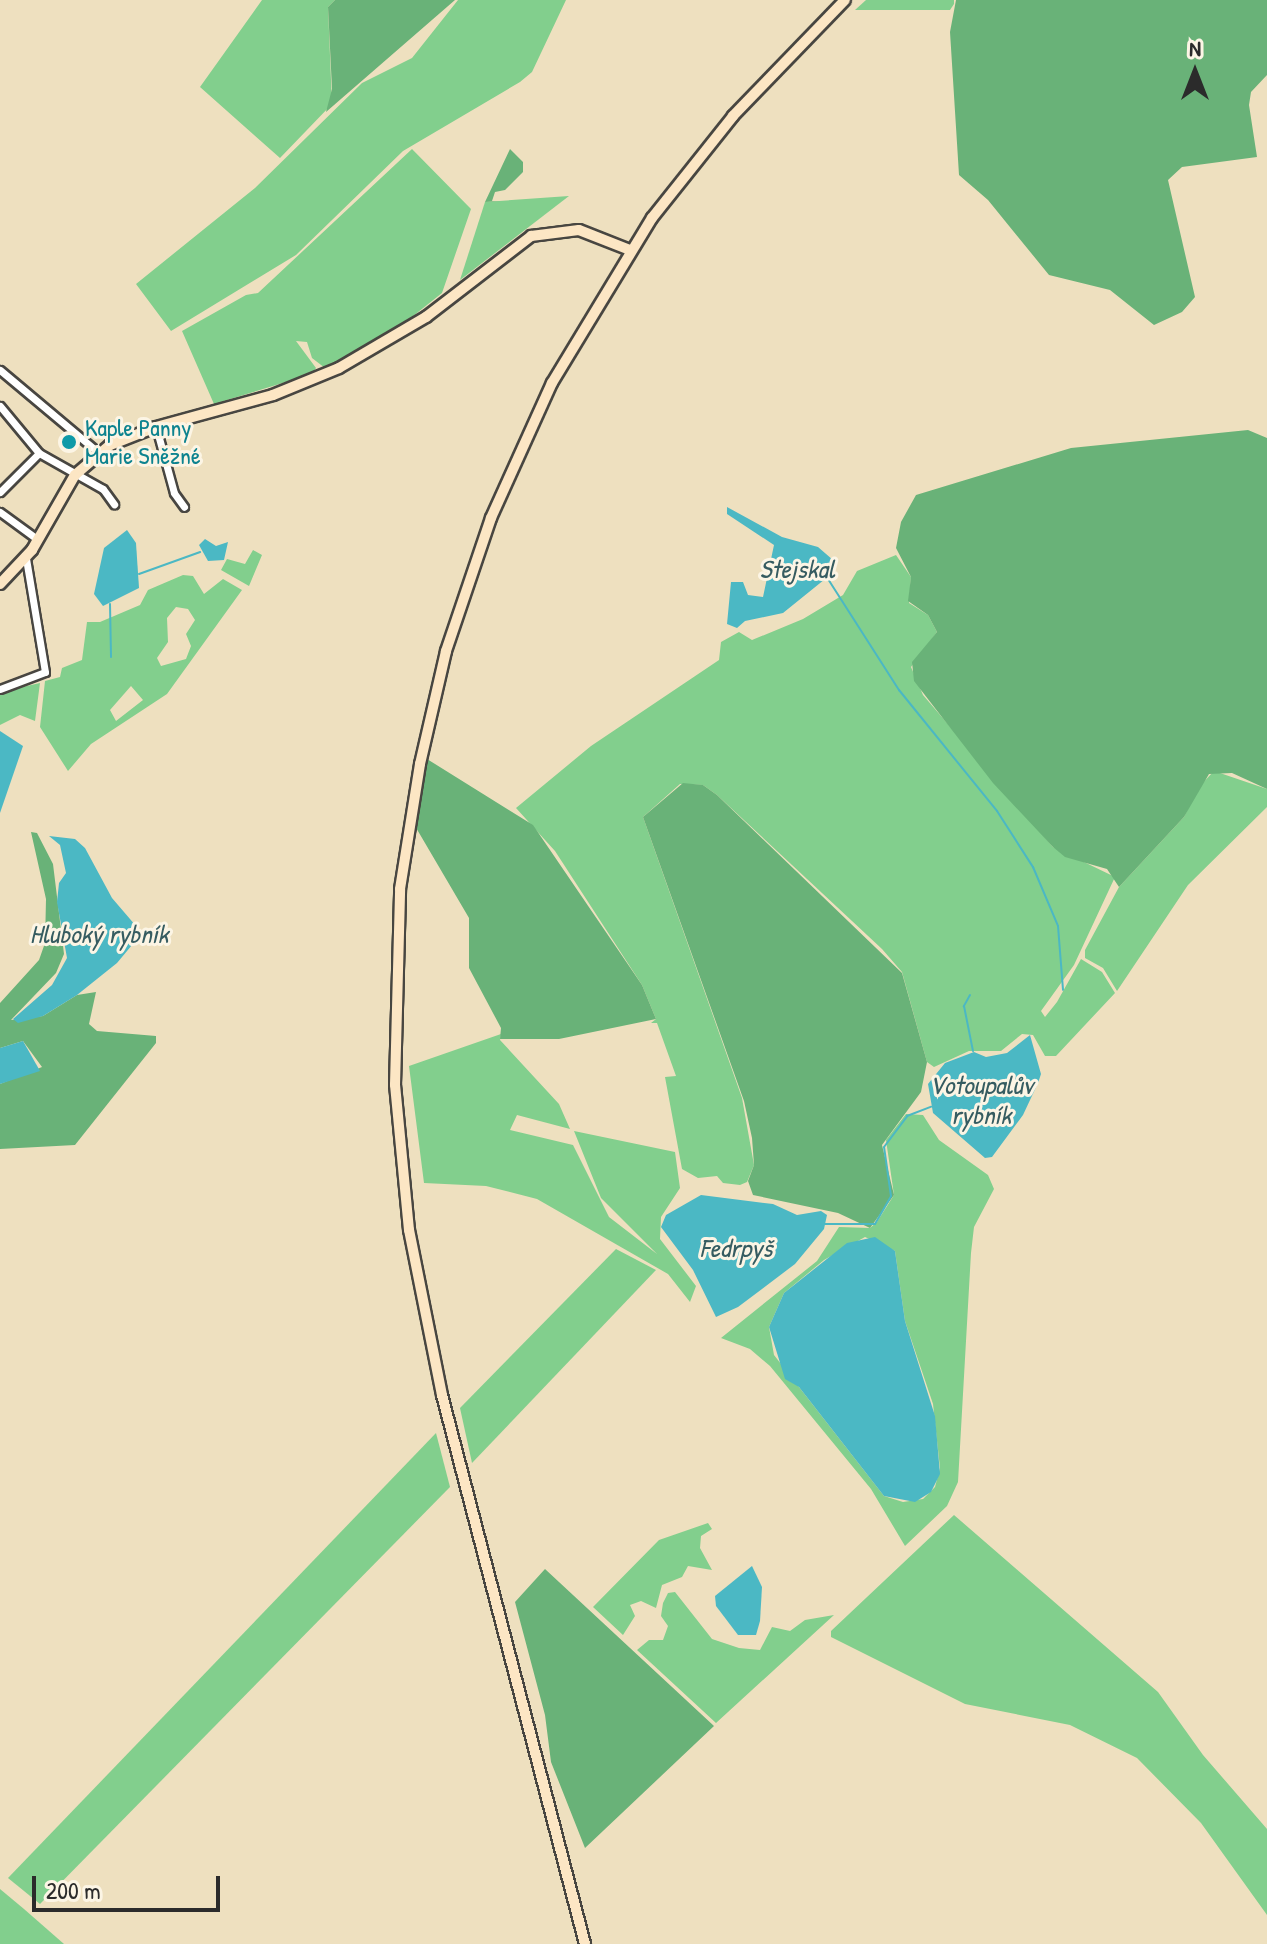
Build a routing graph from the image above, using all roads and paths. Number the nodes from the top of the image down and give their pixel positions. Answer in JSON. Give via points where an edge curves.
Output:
{"nodes":[{"id":1,"x":845,"y":0,"type":"edge"},
{"id":2,"x":630,"y":250,"type":"junction"},
{"id":3,"x":0,"y":370,"type":"edge"},
{"id":4,"x":0,"y":406,"type":"edge"},
{"id":5,"x":156,"y":427,"type":"junction"},
{"id":6,"x":39,"y":453,"type":"junction"},
{"id":7,"x":99,"y":453,"type":"junction"},
{"id":8,"x":75,"y":475,"type":"junction"},
{"id":9,"x":0,"y":492,"type":"edge"},
{"id":10,"x":114,"y":504,"type":"dead end"},
{"id":11,"x":184,"y":507,"type":"dead end"},
{"id":12,"x":0,"y":512,"type":"edge"},
{"id":13,"x":37,"y":539,"type":"junction"},
{"id":14,"x":26,"y":558,"type":"junction"},
{"id":15,"x":0,"y":584,"type":"edge"},
{"id":16,"x":0,"y":689,"type":"edge"},
{"id":17,"x":585,"y":1944,"type":"edge"}],
"edges":[{"from":1,"to":2,"type":"main road","via":[[733,116]]},
{"from":2,"to":5,"type":"main road","via":[[579,230],[531,236],[426,317],[339,368],[273,395]]},
{"from":2,"to":17,"type":"main road","via":[[552,383],[468,582],[420,764],[396,948],[397,1131],[422,1299]]},
{"from":3,"to":7,"type":"street"},
{"from":4,"to":6,"type":"street"},
{"from":5,"to":7,"type":"main road"},
{"from":5,"to":11,"type":"street","via":[[174,493]]},
{"from":6,"to":8,"type":"street"},
{"from":6,"to":9,"type":"street"},
{"from":7,"to":8,"type":"main road"},
{"from":8,"to":10,"type":"street","via":[[103,489]]},
{"from":8,"to":13,"type":"main road"},
{"from":12,"to":13,"type":"street"},
{"from":13,"to":14,"type":"main road"},
{"from":14,"to":15,"type":"main road"},
{"from":14,"to":16,"type":"street","via":[[45,672]]}]}
